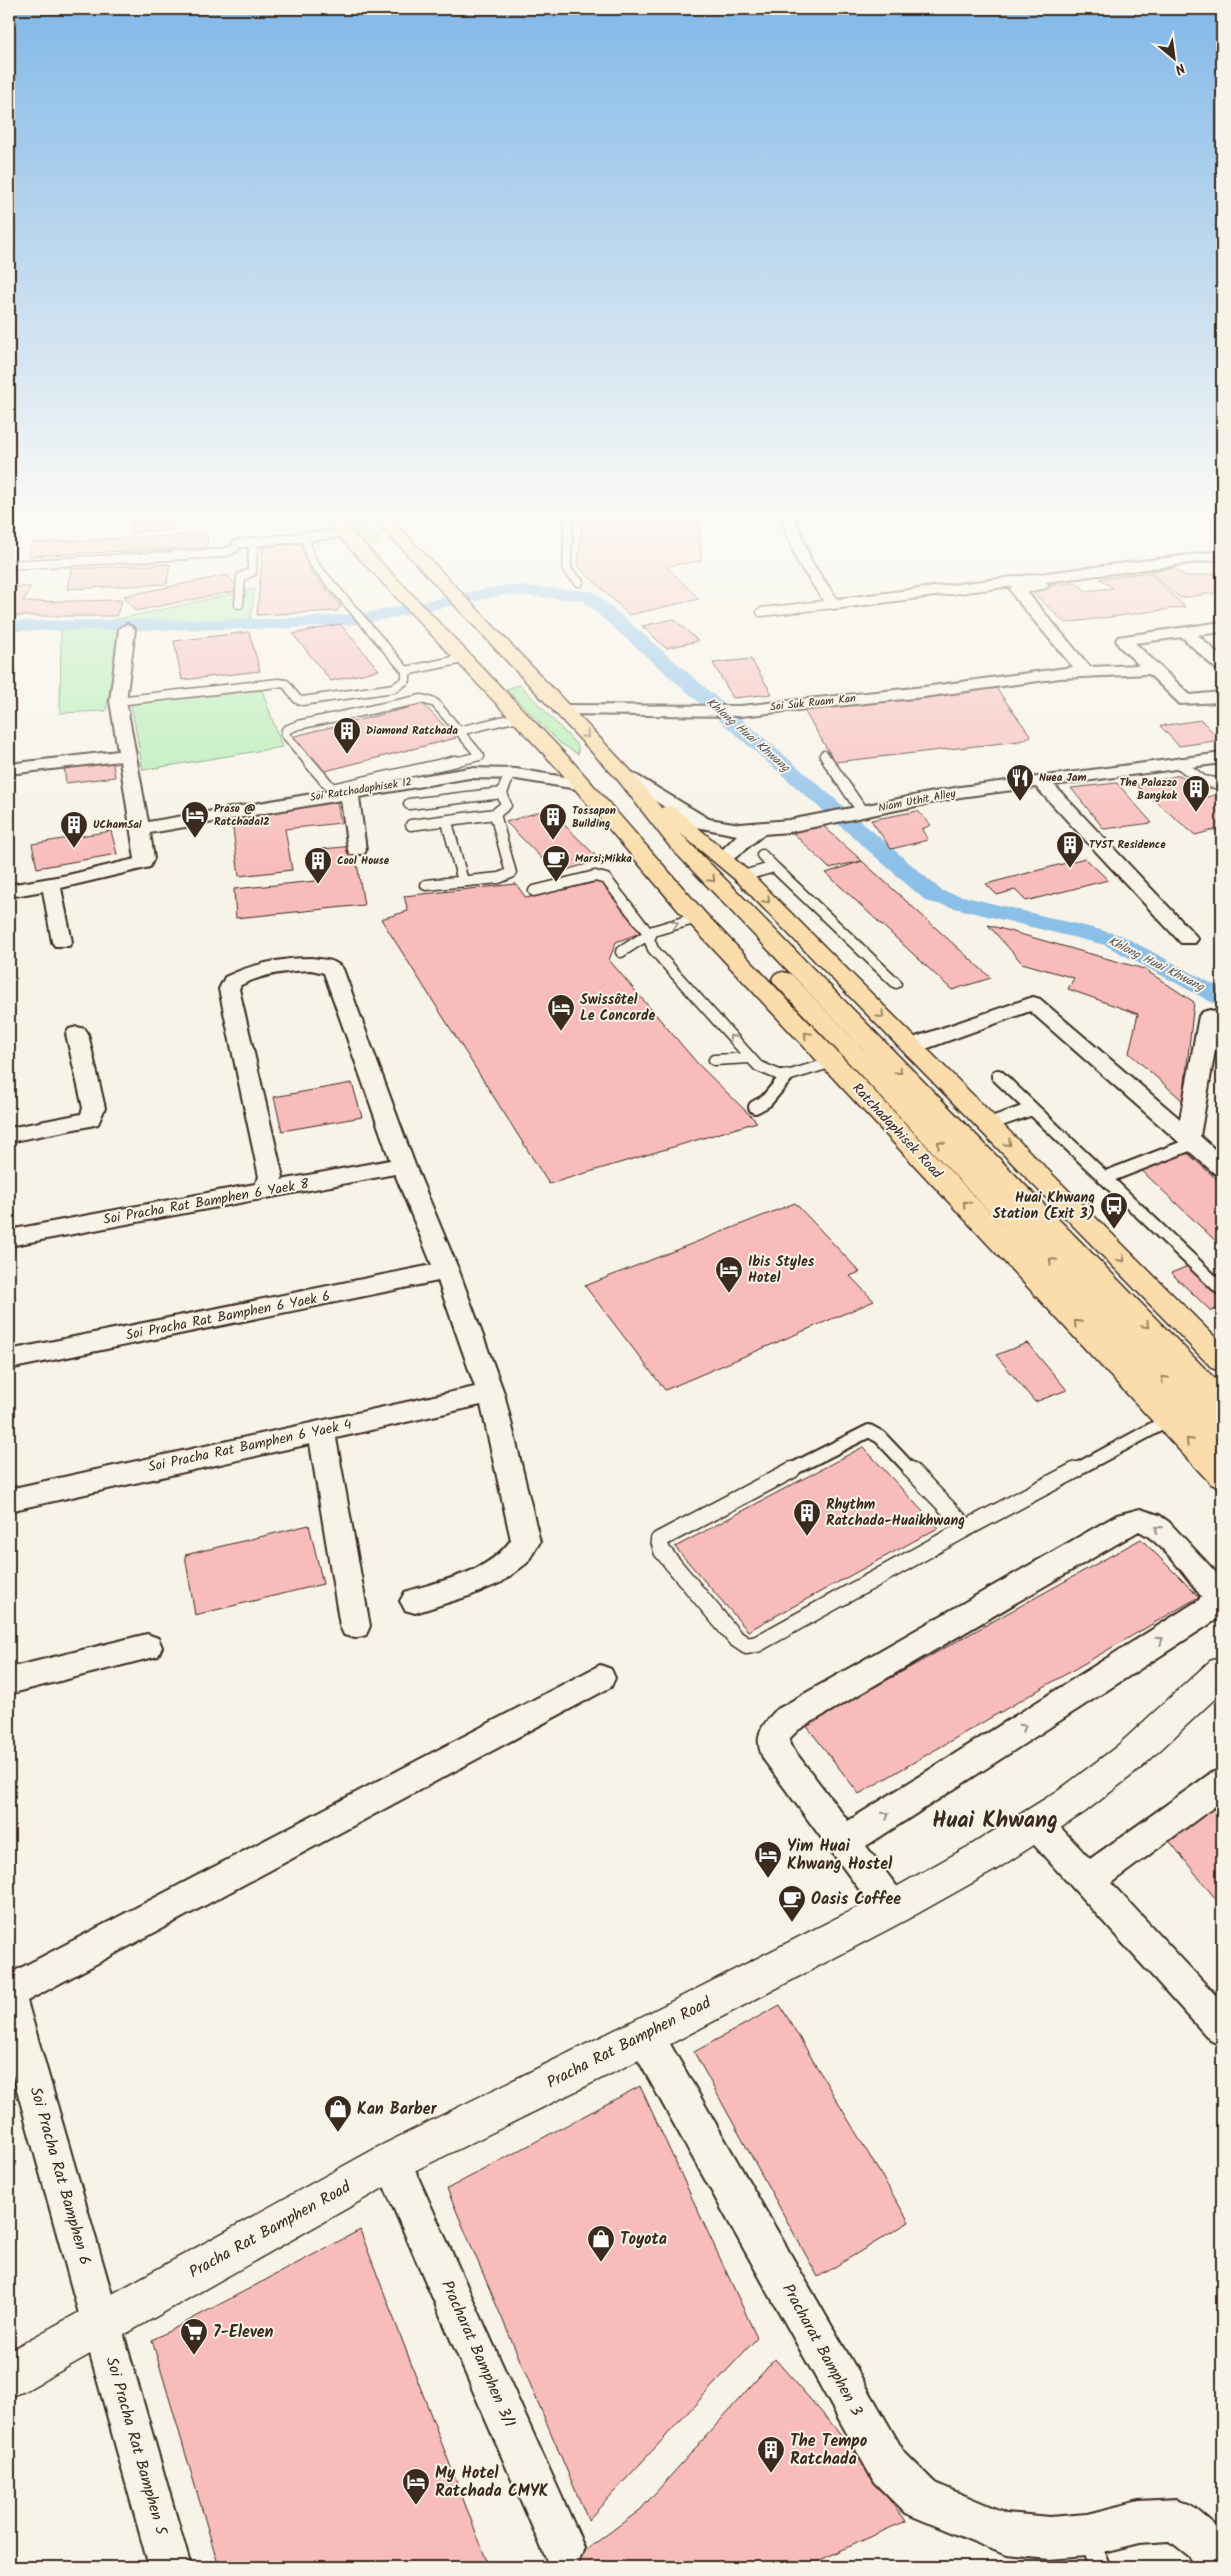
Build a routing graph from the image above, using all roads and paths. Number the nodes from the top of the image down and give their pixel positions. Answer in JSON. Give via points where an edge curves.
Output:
{"nodes":[{"id":1,"x":127,"y":630,"type":"edge"},
{"id":2,"x":371,"y":630,"type":"edge"},
{"id":3,"x":436,"y":630,"type":"edge"},
{"id":4,"x":487,"y":630,"type":"edge"},
{"id":5,"x":1050,"y":630,"type":"edge"},
{"id":6,"x":1199,"y":630,"type":"edge"},
{"id":7,"x":1186,"y":632,"type":"junction"},
{"id":8,"x":463,"y":659,"type":"junction"},
{"id":9,"x":1222,"y":666,"type":"edge"},
{"id":10,"x":1152,"y":669,"type":"junction"},
{"id":11,"x":406,"y":671,"type":"junction"},
{"id":12,"x":1086,"y":672,"type":"junction"},
{"id":13,"x":1222,"y":698,"type":"edge"},
{"id":14,"x":118,"y":701,"type":"junction"},
{"id":15,"x":562,"y":710,"type":"junction"},
{"id":16,"x":518,"y":717,"type":"junction"},
{"id":17,"x":459,"y":731,"type":"junction"},
{"id":18,"x":126,"y":755,"type":"junction"},
{"id":19,"x":824,"y":755,"type":"dead end"},
{"id":20,"x":1222,"y":758,"type":"edge"},
{"id":21,"x":1179,"y":762,"type":"junction"},
{"id":22,"x":9,"y":769,"type":"edge"},
{"id":23,"x":510,"y":773,"type":"junction"},
{"id":24,"x":625,"y":776,"type":"junction"},
{"id":25,"x":1040,"y":781,"type":"junction"},
{"id":26,"x":580,"y":783,"type":"junction"},
{"id":27,"x":1222,"y":784,"type":"edge"},
{"id":28,"x":349,"y":791,"type":"junction"},
{"id":29,"x":502,"y":793,"type":"junction"},
{"id":30,"x":409,"y":804,"type":"dead end"},
{"id":31,"x":856,"y":812,"type":"junction"},
{"id":32,"x":495,"y":814,"type":"junction"},
{"id":33,"x":447,"y":822,"type":"junction"},
{"id":34,"x":411,"y":825,"type":"dead end"},
{"id":35,"x":140,"y":829,"type":"junction"},
{"id":36,"x":758,"y":829,"type":"junction"},
{"id":37,"x":357,"y":850,"type":"dead end"},
{"id":38,"x":762,"y":854,"type":"dead end"},
{"id":39,"x":723,"y":858,"type":"junction"},
{"id":40,"x":774,"y":867,"type":"junction"},
{"id":41,"x":743,"y":876,"type":"junction"},
{"id":42,"x":463,"y":881,"type":"junction"},
{"id":43,"x":51,"y":884,"type":"junction"},
{"id":44,"x":426,"y":885,"type":"dead end"},
{"id":45,"x":9,"y":891,"type":"edge"},
{"id":46,"x":534,"y":891,"type":"dead end"},
{"id":47,"x":697,"y":918,"type":"junction"},
{"id":48,"x":650,"y":934,"type":"junction"},
{"id":49,"x":1188,"y":939,"type":"dead end"},
{"id":50,"x":62,"y":942,"type":"dead end"},
{"id":51,"x":620,"y":952,"type":"dead end"},
{"id":52,"x":896,"y":983,"type":"dead end"},
{"id":53,"x":1210,"y":1016,"type":"dead end"},
{"id":54,"x":77,"y":1034,"type":"dead end"},
{"id":55,"x":912,"y":1046,"type":"junction"},
{"id":56,"x":750,"y":1058,"type":"junction"},
{"id":57,"x":714,"y":1060,"type":"dead end"},
{"id":58,"x":833,"y":1062,"type":"junction"},
{"id":59,"x":997,"y":1075,"type":"dead end"},
{"id":60,"x":784,"y":1077,"type":"junction"},
{"id":61,"x":755,"y":1108,"type":"dead end"},
{"id":62,"x":1032,"y":1109,"type":"junction"},
{"id":63,"x":989,"y":1124,"type":"junction"},
{"id":64,"x":9,"y":1135,"type":"edge"},
{"id":65,"x":1191,"y":1140,"type":"junction"},
{"id":66,"x":403,"y":1165,"type":"junction"},
{"id":67,"x":1222,"y":1168,"type":"edge"},
{"id":68,"x":1104,"y":1178,"type":"junction"},
{"id":69,"x":263,"y":1192,"type":"junction"},
{"id":70,"x":9,"y":1238,"type":"edge"},
{"id":71,"x":447,"y":1272,"type":"junction"},
{"id":72,"x":1222,"y":1290,"type":"edge"},
{"id":73,"x":9,"y":1360,"type":"edge"},
{"id":74,"x":1222,"y":1361,"type":"edge"},
{"id":75,"x":491,"y":1393,"type":"junction"},
{"id":76,"x":1222,"y":1404,"type":"edge"},
{"id":77,"x":1169,"y":1420,"type":"junction"},
{"id":78,"x":321,"y":1431,"type":"junction"},
{"id":79,"x":1219,"y":1462,"type":"edge"},
{"id":80,"x":9,"y":1500,"type":"edge"},
{"id":81,"x":967,"y":1528,"type":"junction"},
{"id":82,"x":415,"y":1601,"type":"dead end"},
{"id":83,"x":355,"y":1626,"type":"dead end"},
{"id":84,"x":147,"y":1647,"type":"dead end"},
{"id":85,"x":1221,"y":1676,"type":"edge"},
{"id":86,"x":600,"y":1678,"type":"dead end"},
{"id":87,"x":9,"y":1681,"type":"edge"},
{"id":88,"x":1222,"y":1782,"type":"edge"},
{"id":89,"x":1037,"y":1825,"type":"junction"},
{"id":90,"x":845,"y":1841,"type":"junction"},
{"id":91,"x":1088,"y":1880,"type":"junction"},
{"id":92,"x":894,"y":1908,"type":"junction"},
{"id":93,"x":10,"y":2006,"type":"edge"},
{"id":94,"x":1222,"y":2028,"type":"edge"},
{"id":95,"x":645,"y":2036,"type":"junction"},
{"id":96,"x":392,"y":2161,"type":"junction"},
{"id":97,"x":102,"y":2324,"type":"junction"},
{"id":98,"x":9,"y":2375,"type":"edge"},
{"id":99,"x":564,"y":2548,"type":"dead end"},
{"id":100,"x":1094,"y":2551,"type":"edge"},
{"id":101,"x":170,"y":2567,"type":"edge"},
{"id":102,"x":1222,"y":2567,"type":"edge"}],
"edges":[{"from":1,"to":14,"type":"street"},
{"from":2,"to":11,"type":"lane"},
{"from":3,"to":8,"type":"main road","name":"Ratchadaphisek Road"},
{"from":4,"to":15,"type":"main road"},
{"from":5,"to":12,"type":"street"},
{"from":6,"to":7,"type":"street"},
{"from":7,"to":9,"type":"street"},
{"from":7,"to":10,"type":"street","via":[[1124,640]]},
{"from":8,"to":11,"type":"lane"},
{"from":8,"to":16,"type":"main road","name":"Ratchadaphisek Road"},
{"from":10,"to":12,"type":"street","name":"Soi Suk Ruam Kan"},
{"from":10,"to":13,"type":"street","via":[[1186,700]]},
{"from":11,"to":14,"type":"lane","via":[[406,680],[394,688],[302,701],[286,684],[278,683]]},
{"from":12,"to":15,"type":"street","name":"Soi Suk Ruam Kan","via":[[740,711]]},
{"from":14,"to":18,"type":"street"},
{"from":15,"to":24,"type":"main road","one_way":true},
{"from":16,"to":17,"type":"lane"},
{"from":16,"to":26,"type":"main road","name":"Ratchadaphisek Road"},
{"from":17,"to":17,"type":"lane","via":[[435,703],[422,699],[298,725],[286,730],[285,734],[332,789],[480,756]]},
{"from":18,"to":22,"type":"street"},
{"from":18,"to":35,"type":"street"},
{"from":19,"to":31,"type":"lane"},
{"from":20,"to":21,"type":"street","name":"Niam Uthit Alley"},
{"from":21,"to":25,"type":"street","name":"Niam Uthit Alley"},
{"from":21,"to":27,"type":"lane","via":[[1199,780]]},
{"from":23,"to":26,"type":"street","name":"Soi Ratchadaphisek 12"},
{"from":23,"to":28,"type":"street","name":"Soi Ratchadaphisek 12","via":[[469,772]]},
{"from":23,"to":29,"type":"lane"},
{"from":24,"to":36,"type":"street","name":"Niam Uthit Alley","via":[[703,823],[733,829]]},
{"from":24,"to":39,"type":"main road"},
{"from":24,"to":76,"type":"main road","one_way":true,"via":[[678,844]]},
{"from":25,"to":31,"type":"street","name":"Niam Uthit Alley"},
{"from":25,"to":49,"type":"street"},
{"from":26,"to":47,"type":"main road","name":"Ratchadaphisek Road"},
{"from":79,"to":26,"type":"main road","name":"Ratchadaphisek Road","one_way":true,"via":[[659,849]]},
{"from":28,"to":35,"type":"street","name":"Soi Ratchadaphisek 12"},
{"from":28,"to":37,"type":"street"},
{"from":29,"to":30,"type":"lane"},
{"from":29,"to":32,"type":"lane","via":[[506,805]]},
{"from":31,"to":36,"type":"street","name":"Niam Uthit Alley"},
{"from":32,"to":33,"type":"lane"},
{"from":32,"to":42,"type":"lane","via":[[511,873],[499,878]]},
{"from":33,"to":34,"type":"lane"},
{"from":33,"to":42,"type":"lane"},
{"from":35,"to":43,"type":"street","via":[[145,858],[142,863]]},
{"from":36,"to":39,"type":"street"},
{"from":38,"to":40,"type":"lane"},
{"from":39,"to":41,"type":"main road"},
{"from":40,"to":41,"type":"lane"},
{"from":40,"to":52,"type":"lane"},
{"from":41,"to":55,"type":"main road","one_way":true},
{"from":42,"to":44,"type":"lane"},
{"from":43,"to":45,"type":"street"},
{"from":43,"to":50,"type":"street"},
{"from":46,"to":48,"type":"lane","via":[[601,877]]},
{"from":48,"to":47,"type":"lane","one_way":true},
{"from":58,"to":47,"type":"main road","name":"Ratchadaphisek Road","one_way":true},
{"from":48,"to":51,"type":"lane"},
{"from":56,"to":48,"type":"lane","one_way":true,"via":[[653,949]]},
{"from":53,"to":65,"type":"street"},
{"from":54,"to":64,"type":"street","via":[[94,1108],[90,1118]]},
{"from":55,"to":63,"type":"main road"},
{"from":55,"to":65,"type":"street","via":[[1033,1003]]},
{"from":56,"to":57,"type":"lane"},
{"from":56,"to":60,"type":"lane","via":[[758,1066]]},
{"from":58,"to":60,"type":"lane"},
{"from":77,"to":58,"type":"main road","name":"Ratchadaphisek Road","one_way":true},
{"from":59,"to":62,"type":"lane"},
{"from":60,"to":61,"type":"lane","via":[[766,1101]]},
{"from":62,"to":63,"type":"lane"},
{"from":62,"to":68,"type":"lane"},
{"from":63,"to":74,"type":"main road","one_way":true},
{"from":65,"to":67,"type":"street"},
{"from":65,"to":68,"type":"lane"},
{"from":66,"to":69,"type":"street","name":"Soi Pracha Rat Bamphen 6 Yaek 8"},
{"from":66,"to":69,"type":"street","via":[[333,969],[311,962],[242,975],[232,981],[230,989],[270,1177]]},
{"from":66,"to":71,"type":"street"},
{"from":68,"to":72,"type":"lane"},
{"from":69,"to":70,"type":"street","name":"Soi Pracha Rat Bamphen 6 Yaek 8"},
{"from":71,"to":73,"type":"street","name":"Soi Pracha Rat Bamphen 6 Yaek 6"},
{"from":71,"to":75,"type":"street"},
{"from":75,"to":78,"type":"street","name":"Soi Pracha Rat Bamphen 6 Yaek 4"},
{"from":75,"to":82,"type":"street","via":[[526,1542],[518,1556],[498,1572]]},
{"from":79,"to":77,"type":"main road","name":"Ratchadaphisek Road","one_way":true},
{"from":77,"to":81,"type":"lane"},
{"from":78,"to":80,"type":"street","name":"Soi Pracha Rat Bamphen 6 Yaek 4"},
{"from":78,"to":83,"type":"street"},
{"from":81,"to":81,"type":"lane","via":[[757,1644],[747,1646],[735,1638],[662,1551],[658,1540],[869,1431],[880,1437]]},
{"from":84,"to":87,"type":"street"},
{"from":85,"to":89,"type":"main road","name":"Pracha Rat Bamphen Road","via":[[1128,1758]]},
{"from":86,"to":93,"type":"street"},
{"from":88,"to":91,"type":"street"},
{"from":89,"to":91,"type":"street"},
{"from":89,"to":92,"type":"main road","name":"Pracha Rat Bamphen Road"},
{"from":90,"to":90,"type":"street","one_way":true,"via":[[1210,1609],[1217,1595],[1156,1526],[1142,1520],[1127,1523],[786,1720],[773,1735],[775,1750]]},
{"from":90,"to":92,"type":"street"},
{"from":91,"to":94,"type":"street"},
{"from":92,"to":95,"type":"main road","name":"Pracha Rat Bamphen Road"},
{"from":93,"to":97,"type":"street","name":"Soi Pracha Rat Bamphen 6"},
{"from":95,"to":96,"type":"main road","name":"Pracha Rat Bamphen Road"},
{"from":95,"to":100,"type":"street","name":"Pracharat Bamphen 3","via":[[889,2467],[920,2498],[1006,2534],[1049,2538]]},
{"from":96,"to":97,"type":"main road","name":"Pracha Rat Bamphen Road"},
{"from":96,"to":99,"type":"street","name":"Pracharat Bamphen 3/1"},
{"from":97,"to":98,"type":"main road","name":"Pracha Rat Bamphen Road"},
{"from":97,"to":101,"type":"street","name":"Soi Pracha Rat Bamphen 5"},
{"from":100,"to":102,"type":"street","name":"Pracharat Bamphen 3","via":[[1139,2522],[1176,2520],[1204,2540]]}]}
